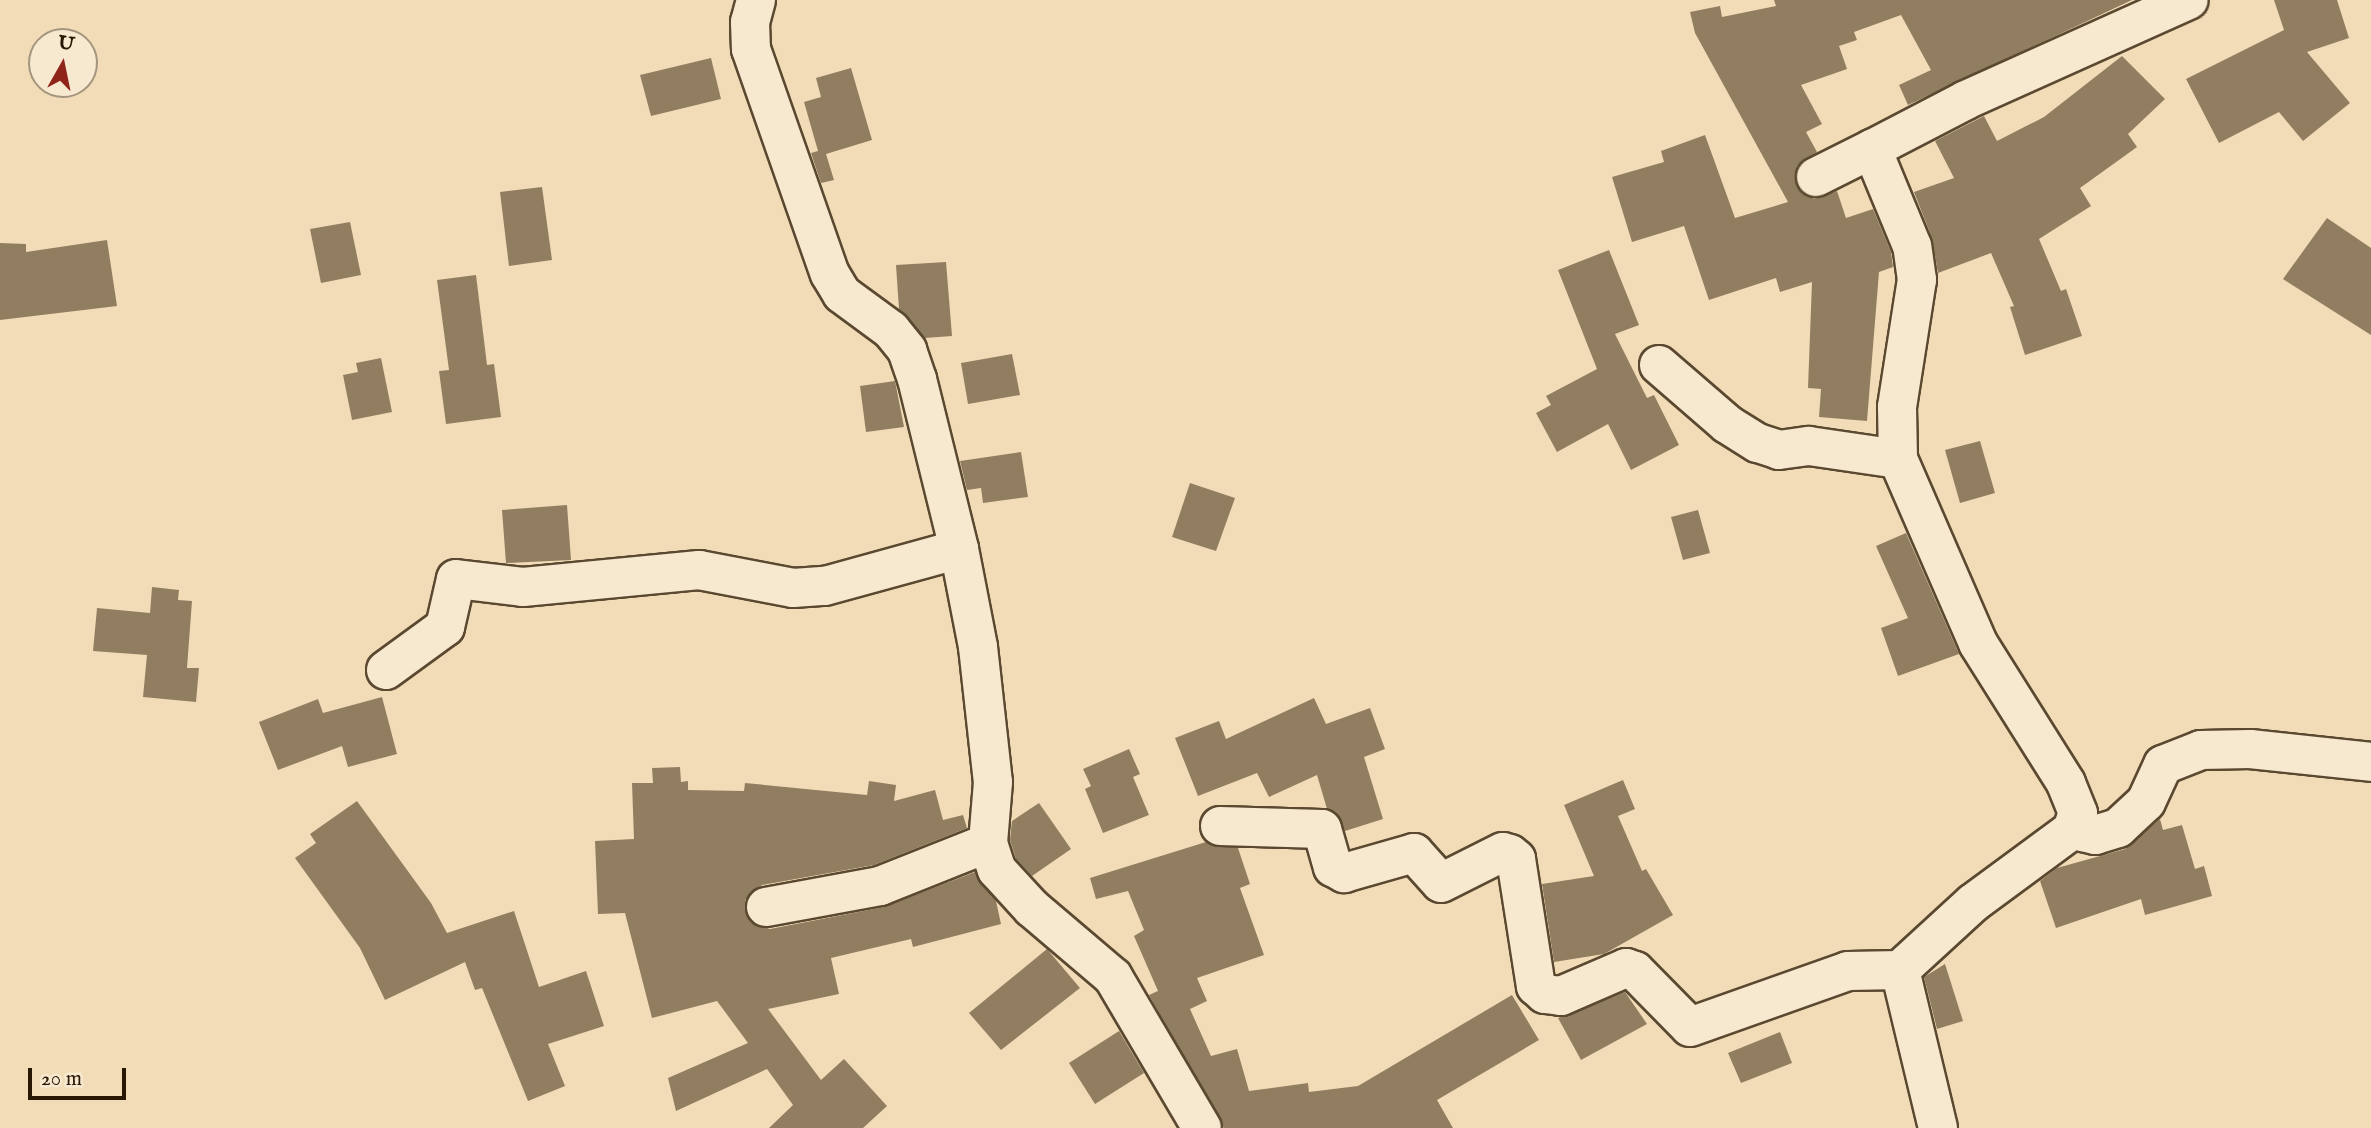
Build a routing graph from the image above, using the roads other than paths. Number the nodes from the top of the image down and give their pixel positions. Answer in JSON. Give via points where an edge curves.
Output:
{"nodes":[{"id":1,"x":756,"y":0,"type":"edge"},
{"id":2,"x":2189,"y":0,"type":"edge"},
{"id":3,"x":1872,"y":149,"type":"junction"},
{"id":4,"x":1816,"y":177,"type":"dead end"},
{"id":5,"x":1660,"y":365,"type":"dead end"},
{"id":6,"x":1898,"y":459,"type":"junction"},
{"id":7,"x":959,"y":549,"type":"junction"},
{"id":8,"x":386,"y":670,"type":"dead end"},
{"id":9,"x":2371,"y":762,"type":"edge"},
{"id":10,"x":1220,"y":827,"type":"dead end"},
{"id":11,"x":2072,"y":831,"type":"junction"},
{"id":12,"x":988,"y":844,"type":"junction"},
{"id":13,"x":766,"y":907,"type":"dead end"},
{"id":14,"x":1900,"y":970,"type":"junction"},
{"id":15,"x":1202,"y":1128,"type":"edge"},
{"id":16,"x":1938,"y":1128,"type":"edge"}],
"edges":[{"from":1,"to":7,"type":"street","via":[[750,22],[751,49],[830,274],[842,293],[891,330],[907,350]]},
{"from":2,"to":3,"type":"street","via":[[1966,100]]},
{"from":3,"to":4,"type":"street"},
{"from":3,"to":6,"type":"street","via":[[1912,246],[1917,280],[1897,407]]},
{"from":5,"to":6,"type":"street","via":[[1706,408],[1758,443],[1779,450],[1809,446]]},
{"from":6,"to":11,"type":"street","via":[[1978,643],[2074,796],[2078,813]]},
{"from":7,"to":8,"type":"street","via":[[825,586],[793,588],[699,569],[523,587],[465,578],[452,585],[444,626]]},
{"from":7,"to":12,"type":"street","via":[[978,647],[993,782]]},
{"from":9,"to":11,"type":"street","via":[[2250,749],[2201,750],[2163,765],[2146,802],[2118,828],[2095,835]]},
{"from":10,"to":14,"type":"street","via":[[1322,829],[1332,867],[1344,873],[1415,853],[1441,883],[1503,852],[1510,854],[1516,859],[1536,986],[1545,994],[1561,996],[1626,968],[1635,971],[1690,1027],[1848,971]]},
{"from":11,"to":14,"type":"street","via":[[1973,903]]},
{"from":12,"to":13,"type":"street","via":[[880,886]]},
{"from":12,"to":15,"type":"street","via":[[997,870],[1011,888],[1112,976]]},
{"from":14,"to":16,"type":"street"}]}
